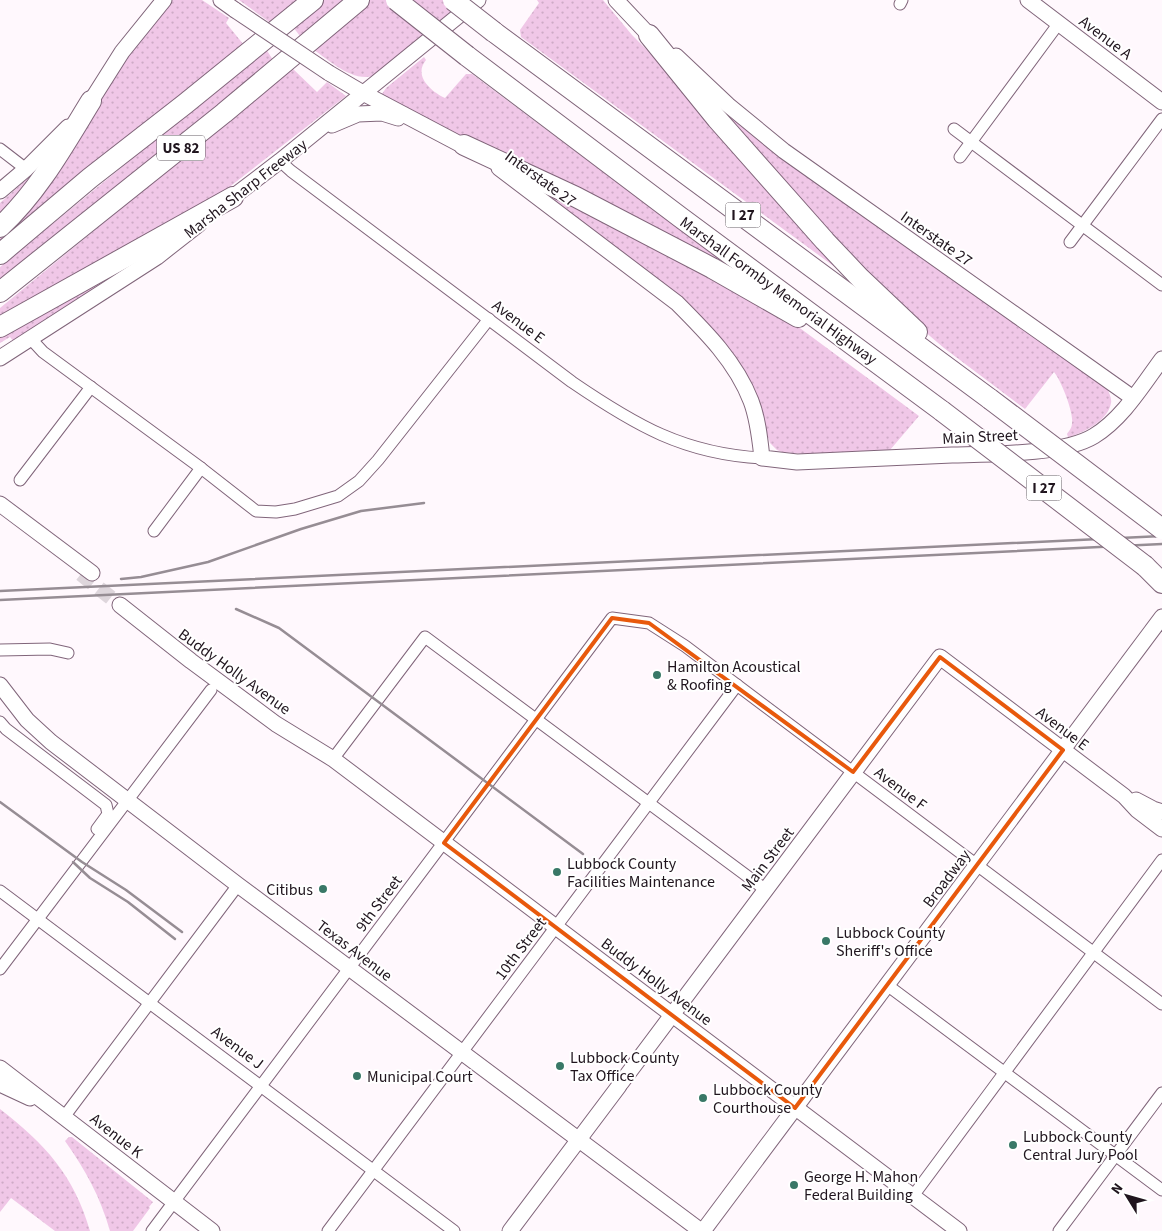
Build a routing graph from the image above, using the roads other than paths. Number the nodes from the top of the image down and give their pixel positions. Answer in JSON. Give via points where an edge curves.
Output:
{"nodes":[{"id":1,"x":221,"y":0,"type":"edge"},
{"id":2,"x":313,"y":0,"type":"edge"},
{"id":3,"x":359,"y":0,"type":"edge"},
{"id":4,"x":396,"y":0,"type":"edge"},
{"id":5,"x":454,"y":0,"type":"edge"},
{"id":6,"x":478,"y":0,"type":"edge"},
{"id":7,"x":616,"y":0,"type":"edge"},
{"id":8,"x":624,"y":0,"type":"edge"},
{"id":9,"x":1028,"y":0,"type":"edge"},
{"id":10,"x":159,"y":3,"type":"edge"},
{"id":11,"x":631,"y":15,"type":"junction"},
{"id":12,"x":1059,"y":23,"type":"junction"},
{"id":13,"x":649,"y":35,"type":"junction"},
{"id":14,"x":363,"y":93,"type":"junction"},
{"id":15,"x":91,"y":102,"type":"junction"},
{"id":16,"x":1162,"y":102,"type":"edge"},
{"id":17,"x":1162,"y":118,"type":"edge"},
{"id":18,"x":422,"y":125,"type":"junction"},
{"id":19,"x":954,"y":129,"type":"dead end"},
{"id":20,"x":315,"y":133,"type":"junction"},
{"id":21,"x":971,"y":142,"type":"junction"},
{"id":22,"x":464,"y":145,"type":"junction"},
{"id":23,"x":0,"y":149,"type":"edge"},
{"id":24,"x":960,"y":158,"type":"dead end"},
{"id":25,"x":280,"y":161,"type":"junction"},
{"id":26,"x":26,"y":169,"type":"junction"},
{"id":27,"x":0,"y":191,"type":"edge"},
{"id":28,"x":233,"y":197,"type":"junction"},
{"id":29,"x":1082,"y":225,"type":"junction"},
{"id":30,"x":0,"y":227,"type":"edge"},
{"id":31,"x":1070,"y":242,"type":"dead end"},
{"id":32,"x":0,"y":254,"type":"edge"},
{"id":33,"x":1162,"y":285,"type":"edge"},
{"id":34,"x":0,"y":292,"type":"edge"},
{"id":35,"x":489,"y":320,"type":"junction"},
{"id":36,"x":0,"y":327,"type":"edge"},
{"id":37,"x":31,"y":339,"type":"junction"},
{"id":38,"x":0,"y":358,"type":"edge"},
{"id":39,"x":1162,"y":359,"type":"edge"},
{"id":40,"x":882,"y":365,"type":"junction"},
{"id":41,"x":91,"y":387,"type":"junction"},
{"id":42,"x":1133,"y":398,"type":"junction"},
{"id":43,"x":990,"y":399,"type":"junction"},
{"id":44,"x":762,"y":458,"type":"junction"},
{"id":45,"x":201,"y":468,"type":"junction"},
{"id":46,"x":20,"y":480,"type":"dead end"},
{"id":47,"x":0,"y":504,"type":"edge"},
{"id":48,"x":0,"y":511,"type":"edge"},
{"id":49,"x":1162,"y":529,"type":"edge"},
{"id":50,"x":154,"y":532,"type":"dead end"},
{"id":51,"x":1145,"y":566,"type":"junction"},
{"id":52,"x":1162,"y":579,"type":"edge"},
{"id":53,"x":1162,"y":583,"type":"edge"},
{"id":54,"x":125,"y":604,"type":"tunnel mouth"},
{"id":55,"x":1162,"y":617,"type":"edge"},
{"id":56,"x":612,"y":618,"type":"joint"},
{"id":57,"x":0,"y":650,"type":"edge"},
{"id":58,"x":68,"y":653,"type":"dead end"},
{"id":59,"x":940,"y":657,"type":"joint"},
{"id":60,"x":0,"y":685,"type":"edge"},
{"id":61,"x":737,"y":685,"type":"junction"},
{"id":62,"x":211,"y":690,"type":"dead end"},
{"id":63,"x":536,"y":720,"type":"junction"},
{"id":64,"x":2,"y":729,"type":"edge"},
{"id":65,"x":1063,"y":750,"type":"junction"},
{"id":66,"x":333,"y":759,"type":"junction"},
{"id":67,"x":853,"y":772,"type":"junction"},
{"id":68,"x":1124,"y":796,"type":"junction"},
{"id":69,"x":127,"y":801,"type":"junction"},
{"id":70,"x":648,"y":803,"type":"junction"},
{"id":71,"x":1162,"y":812,"type":"edge"},
{"id":72,"x":1162,"y":829,"type":"edge"},
{"id":73,"x":444,"y":843,"type":"junction"},
{"id":74,"x":90,"y":852,"type":"junction"},
{"id":75,"x":1162,"y":860,"type":"edge"},
{"id":76,"x":977,"y":865,"type":"junction"},
{"id":77,"x":238,"y":885,"type":"junction"},
{"id":78,"x":766,"y":890,"type":"junction"},
{"id":79,"x":0,"y":891,"type":"edge"},
{"id":80,"x":37,"y":919,"type":"junction"},
{"id":81,"x":556,"y":927,"type":"junction"},
{"id":82,"x":1093,"y":953,"type":"junction"},
{"id":83,"x":0,"y":968,"type":"edge"},
{"id":84,"x":350,"y":968,"type":"junction"},
{"id":85,"x":887,"y":985,"type":"junction"},
{"id":86,"x":151,"y":1002,"type":"junction"},
{"id":87,"x":1162,"y":1004,"type":"edge"},
{"id":88,"x":672,"y":1015,"type":"junction"},
{"id":89,"x":462,"y":1052,"type":"junction"},
{"id":90,"x":0,"y":1068,"type":"edge"},
{"id":91,"x":1004,"y":1072,"type":"junction"},
{"id":92,"x":0,"y":1084,"type":"edge"},
{"id":93,"x":262,"y":1086,"type":"junction"},
{"id":94,"x":1162,"y":1094,"type":"edge"},
{"id":95,"x":795,"y":1108,"type":"junction"},
{"id":96,"x":64,"y":1117,"type":"junction"},
{"id":97,"x":579,"y":1139,"type":"junction"},
{"id":98,"x":1116,"y":1156,"type":"junction"},
{"id":99,"x":374,"y":1170,"type":"junction"},
{"id":100,"x":1162,"y":1190,"type":"edge"},
{"id":101,"x":913,"y":1196,"type":"junction"},
{"id":102,"x":174,"y":1203,"type":"junction"},
{"id":103,"x":152,"y":1231,"type":"edge"},
{"id":104,"x":212,"y":1231,"type":"edge"},
{"id":105,"x":328,"y":1231,"type":"edge"},
{"id":106,"x":454,"y":1231,"type":"edge"},
{"id":107,"x":510,"y":1231,"type":"edge"},
{"id":108,"x":702,"y":1231,"type":"edge"},
{"id":109,"x":959,"y":1231,"type":"edge"},
{"id":110,"x":1059,"y":1231,"type":"edge"}],
"edges":[{"from":1,"to":14,"type":"main road","name":"Interstate 27","bridge":true},
{"from":2,"to":32,"type":"highway","number":"US 82"},
{"from":3,"to":34,"type":"highway","number":"US 82"},
{"from":4,"to":40,"type":"highway","name":"Marshall Formby Memorial Highway","number":"I 27","bridge":true,"via":[[680,217]]},
{"from":5,"to":43,"type":"highway","number":"I 27","bridge":true},
{"from":6,"to":14,"type":"main road","name":"Marsha Sharp Freeway"},
{"from":7,"to":11,"type":"main road","name":"Interstate 27"},
{"from":8,"to":11,"type":"main road"},
{"from":9,"to":12,"type":"main road","name":"Avenue A"},
{"from":10,"to":15,"type":"main road","via":[[122,52]]},
{"from":11,"to":13,"type":"main road","name":"Interstate 27"},
{"from":12,"to":16,"type":"main road","name":"Avenue A"},
{"from":12,"to":21,"type":"street"},
{"from":13,"to":42,"type":"main road","name":"Interstate 27","via":[[784,151]]},
{"from":13,"to":43,"type":"highway","via":[[717,119],[842,260]]},
{"from":14,"to":18,"type":"main road","name":"Interstate 27"},
{"from":14,"to":20,"type":"main road","name":"Marsha Sharp Freeway"},
{"from":15,"to":26,"type":"main road"},
{"from":15,"to":30,"type":"highway","via":[[51,166]]},
{"from":17,"to":29,"type":"street"},
{"from":18,"to":20,"type":"main road","via":[[382,113],[358,114]]},
{"from":18,"to":22,"type":"main road","name":"Interstate 27"},
{"from":19,"to":21,"type":"street"},
{"from":20,"to":25,"type":"main road","name":"Marsha Sharp Freeway"},
{"from":21,"to":24,"type":"street"},
{"from":21,"to":29,"type":"street"},
{"from":22,"to":40,"type":"highway","via":[[576,197],[712,268]]},
{"from":22,"to":44,"type":"main road","name":"Interstate 27","via":[[508,174],[677,303],[703,328],[735,370],[752,402]]},
{"from":23,"to":26,"type":"street"},
{"from":25,"to":28,"type":"main road","name":"Marsha Sharp Freeway"},
{"from":25,"to":35,"type":"street","name":"Avenue E"},
{"from":26,"to":27,"type":"main road"},
{"from":28,"to":36,"type":"highway"},
{"from":28,"to":37,"type":"main road","name":"Marsha Sharp Freeway","via":[[157,257]]},
{"from":29,"to":31,"type":"street"},
{"from":29,"to":33,"type":"street"},
{"from":35,"to":44,"type":"street","name":"Avenue E","via":[[616,412],[658,434],[698,449],[734,457]]},
{"from":35,"to":45,"type":"street","via":[[378,460],[359,481],[338,496],[276,512],[256,511]]},
{"from":37,"to":38,"type":"main road","name":"Marsha Sharp Freeway"},
{"from":37,"to":41,"type":"street","via":[[43,352]]},
{"from":39,"to":42,"type":"main road","name":"Main Street"},
{"from":40,"to":51,"type":"highway","name":"Marshall Formby Memorial Highway","number":"I 27","bridge":true},
{"from":41,"to":45,"type":"street"},
{"from":41,"to":46,"type":"street"},
{"from":42,"to":44,"type":"main road","name":"Main Street","via":[[1104,429],[1076,444],[996,454],[797,462]]},
{"from":43,"to":49,"type":"highway","number":"I 27","bridge":true},
{"from":45,"to":50,"type":"street"},
{"from":47,"to":48,"type":"main road","via":[[87,574]]},
{"from":51,"to":52,"type":"highway","name":"Marshall Formby Memorial Highway","number":"I 27"},
{"from":51,"to":53,"type":"highway"},
{"from":54,"to":66,"type":"main road","name":"Buddy Holly Avenue"},
{"from":55,"to":65,"type":"main road","name":"Broadway"},
{"from":56,"to":61,"type":"street","name":"Avenue F","via":[[650,623]]},
{"from":56,"to":63,"type":"street","name":"9th Street"},
{"from":57,"to":58,"type":"street","via":[[50,649]]},
{"from":59,"to":65,"type":"main road","name":"Avenue E"},
{"from":59,"to":67,"type":"main road","name":"Main Street"},
{"from":60,"to":69,"type":"main road","name":"Texas Avenue","via":[[16,708],[38,730]]},
{"from":61,"to":67,"type":"street","name":"Avenue F"},
{"from":61,"to":70,"type":"street","name":"10th Street"},
{"from":62,"to":69,"type":"street"},
{"from":63,"to":66,"type":"street","via":[[425,637]]},
{"from":63,"to":70,"type":"street"},
{"from":63,"to":73,"type":"street","name":"9th Street"},
{"from":64,"to":74,"type":"street","via":[[106,805],[108,814],[91,838]]},
{"from":65,"to":68,"type":"main road","name":"Avenue E"},
{"from":65,"to":76,"type":"main road","name":"Broadway"},
{"from":66,"to":73,"type":"main road","name":"Buddy Holly Avenue"},
{"from":67,"to":76,"type":"street","name":"Avenue F"},
{"from":67,"to":78,"type":"main road","name":"Main Street"},
{"from":68,"to":71,"type":"main road"},
{"from":68,"to":72,"type":"main road","name":"Avenue E","via":[[1136,810]]},
{"from":69,"to":74,"type":"street"},
{"from":69,"to":77,"type":"main road","name":"Texas Avenue"},
{"from":70,"to":78,"type":"street"},
{"from":70,"to":81,"type":"street","name":"10th Street"},
{"from":73,"to":81,"type":"main road","name":"Buddy Holly Avenue"},
{"from":73,"to":84,"type":"street","name":"9th Street"},
{"from":74,"to":80,"type":"street"},
{"from":75,"to":82,"type":"street"},
{"from":76,"to":82,"type":"street","name":"Avenue F"},
{"from":76,"to":85,"type":"main road","name":"Broadway"},
{"from":77,"to":84,"type":"main road","name":"Texas Avenue"},
{"from":77,"to":86,"type":"street"},
{"from":78,"to":88,"type":"main road","name":"Main Street"},
{"from":79,"to":80,"type":"street","name":"Avenue J"},
{"from":80,"to":83,"type":"street"},
{"from":80,"to":86,"type":"street","name":"Avenue J"},
{"from":81,"to":88,"type":"main road","name":"Buddy Holly Avenue"},
{"from":81,"to":89,"type":"street","name":"10th Street"},
{"from":82,"to":87,"type":"street","name":"Avenue F"},
{"from":82,"to":91,"type":"street"},
{"from":84,"to":89,"type":"main road","name":"Texas Avenue"},
{"from":84,"to":93,"type":"street","name":"9th Street"},
{"from":85,"to":91,"type":"street"},
{"from":85,"to":95,"type":"main road","name":"Broadway"},
{"from":86,"to":93,"type":"street","name":"Avenue J"},
{"from":86,"to":96,"type":"street"},
{"from":88,"to":95,"type":"main road","name":"Buddy Holly Avenue"},
{"from":88,"to":97,"type":"main road","name":"Main Street"},
{"from":89,"to":97,"type":"main road","name":"Texas Avenue"},
{"from":89,"to":99,"type":"street","name":"10th Street"},
{"from":90,"to":96,"type":"main road","name":"Avenue K"},
{"from":91,"to":98,"type":"street"},
{"from":91,"to":101,"type":"street"},
{"from":92,"to":96,"type":"main road"},
{"from":93,"to":99,"type":"street","name":"Avenue J"},
{"from":93,"to":102,"type":"street","name":"9th Street"},
{"from":94,"to":98,"type":"street"},
{"from":95,"to":101,"type":"main road","name":"Buddy Holly Avenue"},
{"from":95,"to":108,"type":"main road","name":"Broadway"},
{"from":96,"to":102,"type":"main road","name":"Avenue K"},
{"from":97,"to":107,"type":"main road","name":"Main Street"},
{"from":97,"to":108,"type":"main road","name":"Texas Avenue"},
{"from":98,"to":100,"type":"street"},
{"from":98,"to":110,"type":"street"},
{"from":99,"to":105,"type":"street","name":"10th Street"},
{"from":99,"to":106,"type":"street","name":"Avenue J"},
{"from":101,"to":109,"type":"main road","name":"Buddy Holly Avenue"},
{"from":102,"to":103,"type":"street","name":"9th Street"},
{"from":102,"to":104,"type":"main road","name":"Avenue K"}]}
